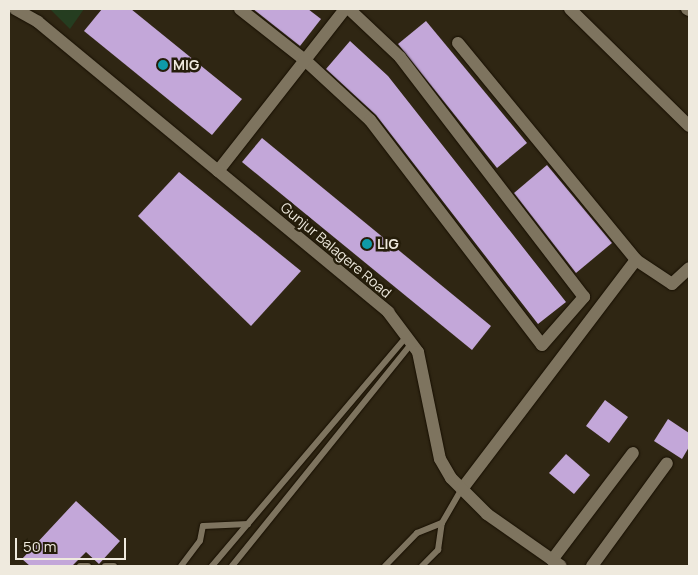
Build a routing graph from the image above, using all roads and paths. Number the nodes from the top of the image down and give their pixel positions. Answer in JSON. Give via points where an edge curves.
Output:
{"nodes":[{"id":1,"x":15,"y":9,"type":"edge"},
{"id":2,"x":240,"y":9,"type":"edge"},
{"id":3,"x":345,"y":9,"type":"edge"},
{"id":4,"x":349,"y":9,"type":"edge"},
{"id":5,"x":570,"y":9,"type":"edge"},
{"id":6,"x":458,"y":43,"type":"dead end"},
{"id":7,"x":306,"y":60,"type":"junction"},
{"id":8,"x":688,"y":121,"type":"edge"},
{"id":9,"x":218,"y":171,"type":"junction"},
{"id":10,"x":636,"y":260,"type":"junction"},
{"id":11,"x":689,"y":268,"type":"edge"},
{"id":12,"x":409,"y":340,"type":"junction"},
{"id":13,"x":633,"y":453,"type":"dead end"},
{"id":14,"x":667,"y":463,"type":"dead end"},
{"id":15,"x":462,"y":489,"type":"junction"},
{"id":16,"x":442,"y":523,"type":"junction"},
{"id":17,"x":248,"y":524,"type":"junction"},
{"id":18,"x":557,"y":563,"type":"edge"},
{"id":19,"x":80,"y":566,"type":"edge"},
{"id":20,"x":88,"y":566,"type":"edge"},
{"id":21,"x":105,"y":566,"type":"edge"},
{"id":22,"x":114,"y":566,"type":"edge"},
{"id":23,"x":181,"y":566,"type":"edge"},
{"id":24,"x":212,"y":566,"type":"edge"},
{"id":25,"x":232,"y":566,"type":"edge"},
{"id":26,"x":385,"y":566,"type":"edge"},
{"id":27,"x":422,"y":566,"type":"edge"},
{"id":28,"x":592,"y":566,"type":"edge"}],
"edges":[{"from":1,"to":9,"type":"street","name":"Gunjur Balagere Road","via":[[38,22]]},
{"from":2,"to":7,"type":"street"},
{"from":3,"to":7,"type":"street"},
{"from":4,"to":7,"type":"street","via":[[400,57],[584,297],[542,345],[370,120]]},
{"from":5,"to":8,"type":"street"},
{"from":6,"to":10,"type":"street"},
{"from":7,"to":9,"type":"street"},
{"from":9,"to":12,"type":"street","name":"Gunjur Balagere Road","via":[[388,312]]},
{"from":10,"to":11,"type":"street","via":[[672,284]]},
{"from":10,"to":15,"type":"street"},
{"from":12,"to":15,"type":"street","name":"Gunjur Balagere Road","via":[[418,352],[440,459]]},
{"from":12,"to":17,"type":"lane"},
{"from":12,"to":25,"type":"lane"},
{"from":13,"to":18,"type":"street"},
{"from":14,"to":28,"type":"street"},
{"from":15,"to":16,"type":"lane"},
{"from":15,"to":18,"type":"street","name":"Gunjur Balagere Road","via":[[488,514]]},
{"from":16,"to":26,"type":"lane","via":[[417,533]]},
{"from":16,"to":27,"type":"lane","via":[[438,550]]},
{"from":17,"to":23,"type":"lane","via":[[203,526],[200,541]]},
{"from":17,"to":24,"type":"lane"},
{"from":19,"to":20,"type":"lane"},
{"from":21,"to":22,"type":"lane"}]}
